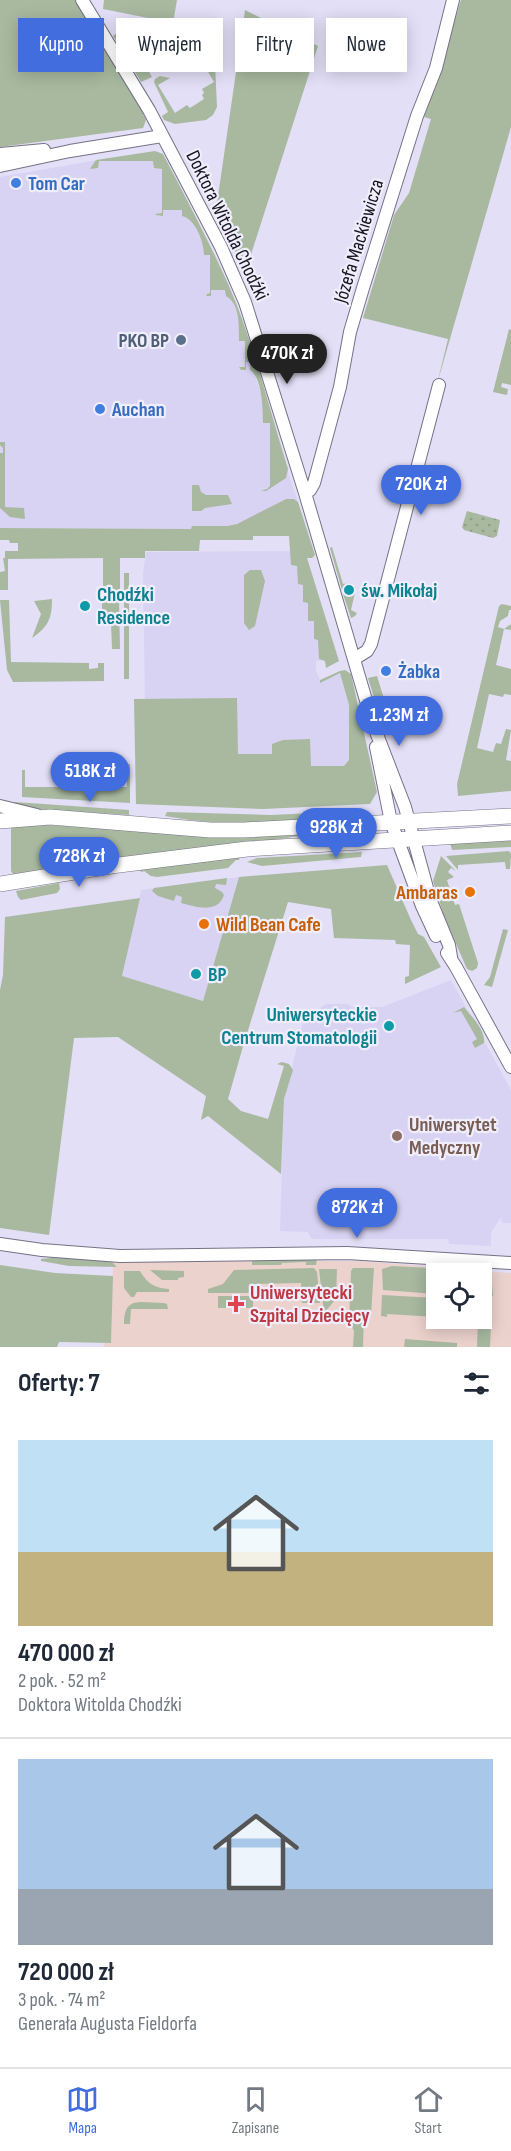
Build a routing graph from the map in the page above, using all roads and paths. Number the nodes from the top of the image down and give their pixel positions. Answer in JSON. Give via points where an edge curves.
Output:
{"nodes":[{"id":1,"x":82,"y":0,"type":"edge"},
{"id":2,"x":453,"y":0,"type":"edge"},
{"id":3,"x":162,"y":136,"type":"junction"},
{"id":4,"x":70,"y":151,"type":"junction"},
{"id":5,"x":0,"y":154,"type":"edge"},
{"id":6,"x":0,"y":166,"type":"edge"},
{"id":7,"x":439,"y":385,"type":"dead end"},
{"id":8,"x":305,"y":493,"type":"junction"},
{"id":9,"x":354,"y":659,"type":"junction"},
{"id":10,"x":373,"y":724,"type":"junction"},
{"id":11,"x":0,"y":806,"type":"edge"},
{"id":12,"x":511,"y":816,"type":"edge"},
{"id":13,"x":50,"y":818,"type":"junction"},
{"id":14,"x":0,"y":821,"type":"edge"},
{"id":15,"x":409,"y":821,"type":"junction"},
{"id":16,"x":391,"y":822,"type":"junction"},
{"id":17,"x":511,"y":833,"type":"edge"},
{"id":18,"x":414,"y":839,"type":"junction"},
{"id":19,"x":397,"y":840,"type":"junction"},
{"id":20,"x":0,"y":884,"type":"edge"},
{"id":21,"x":450,"y":957,"type":"junction"},
{"id":22,"x":511,"y":1067,"type":"edge"},
{"id":23,"x":0,"y":1244,"type":"edge"},
{"id":24,"x":511,"y":1263,"type":"edge"}],
"edges":[{"from":1,"to":3,"type":"street","name":"Doktora Witolda Chodźki"},
{"from":2,"to":8,"type":"street","name":"Józefa Mackiewicza","via":[[436,68],[417,116],[350,332],[340,387],[314,483]]},
{"from":3,"to":4,"type":"street"},
{"from":3,"to":8,"type":"street","name":"Doktora Witolda Chodźki","via":[[242,293]]},
{"from":4,"to":5,"type":"street"},
{"from":4,"to":6,"type":"street"},
{"from":7,"to":9,"type":"street","via":[[371,644]]},
{"from":8,"to":9,"type":"street","name":"Doktora Witolda Chodźki"},
{"from":9,"to":10,"type":"street","name":"Doktora Witolda Chodźki"},
{"from":10,"to":15,"type":"street","name":"Doktora Witolda Chodźki"},
{"from":10,"to":16,"type":"street","name":"Doktora Witolda Chodźki"},
{"from":11,"to":13,"type":"street"},
{"from":12,"to":15,"type":"main road"},
{"from":13,"to":14,"type":"main road"},
{"from":13,"to":16,"type":"main road","via":[[210,830]]},
{"from":15,"to":16,"type":"main road"},
{"from":15,"to":18,"type":"street","name":"Doktora Witolda Chodźki"},
{"from":16,"to":19,"type":"street","name":"Doktora Witolda Chodźki"},
{"from":17,"to":18,"type":"main road"},
{"from":18,"to":19,"type":"main road"},
{"from":18,"to":21,"type":"street","name":"Doktora Witolda Chodźki"},
{"from":19,"to":20,"type":"main road","via":[[247,849]]},
{"from":19,"to":21,"type":"street","name":"Doktora Witolda Chodźki","via":[[422,906]]},
{"from":21,"to":22,"type":"street","name":"Doktora Witolda Chodźki"},
{"from":23,"to":24,"type":"street","via":[[120,1256],[346,1253]]}]}
